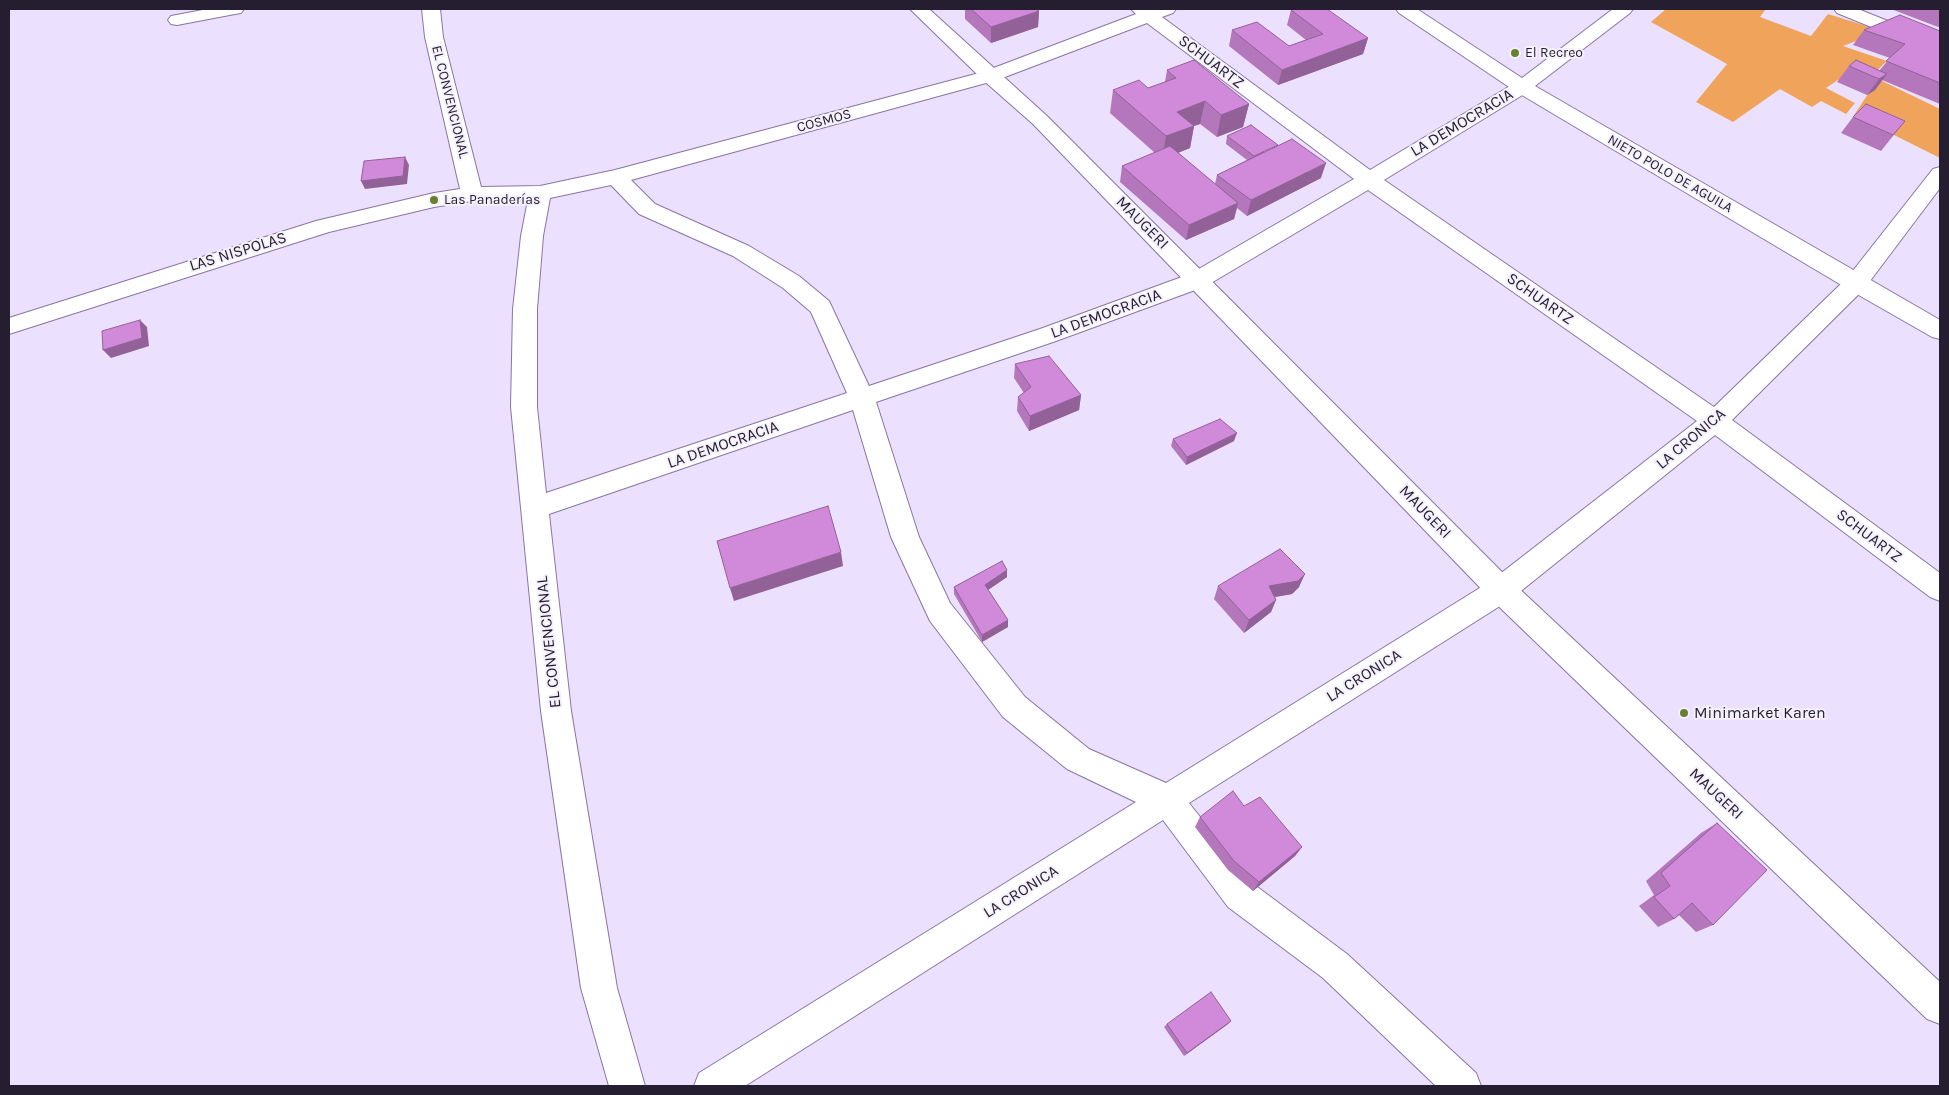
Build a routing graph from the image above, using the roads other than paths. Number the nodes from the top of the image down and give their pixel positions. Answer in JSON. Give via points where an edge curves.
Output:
{"nodes":[{"id":1,"x":235,"y":9,"type":"edge"},
{"id":2,"x":431,"y":9,"type":"edge"},
{"id":3,"x":920,"y":9,"type":"edge"},
{"id":4,"x":1405,"y":9,"type":"edge"},
{"id":5,"x":1624,"y":9,"type":"edge"},
{"id":6,"x":1843,"y":9,"type":"edge"},
{"id":7,"x":1152,"y":11,"type":"edge"},
{"id":8,"x":177,"y":20,"type":"dead end"},
{"id":9,"x":1940,"y":49,"type":"edge"},
{"id":10,"x":990,"y":76,"type":"junction"},
{"id":11,"x":1522,"y":86,"type":"junction"},
{"id":12,"x":1940,"y":174,"type":"edge"},
{"id":13,"x":616,"y":177,"type":"junction"},
{"id":14,"x":1369,"y":180,"type":"junction"},
{"id":15,"x":540,"y":193,"type":"junction"},
{"id":16,"x":472,"y":194,"type":"junction"},
{"id":17,"x":1198,"y":280,"type":"junction"},
{"id":18,"x":1856,"y":283,"type":"junction"},
{"id":19,"x":9,"y":326,"type":"edge"},
{"id":20,"x":1940,"y":330,"type":"edge"},
{"id":21,"x":862,"y":398,"type":"junction"},
{"id":22,"x":1715,"y":421,"type":"junction"},
{"id":23,"x":534,"y":508,"type":"junction"},
{"id":24,"x":1940,"y":589,"type":"edge"},
{"id":25,"x":1501,"y":590,"type":"junction"},
{"id":26,"x":1167,"y":800,"type":"junction"},
{"id":27,"x":1940,"y":1006,"type":"edge"},
{"id":28,"x":627,"y":1086,"type":"edge"},
{"id":29,"x":712,"y":1086,"type":"edge"},
{"id":30,"x":1464,"y":1086,"type":"edge"}],
"edges":[{"from":1,"to":8,"type":"street"},
{"from":2,"to":16,"type":"street","name":"EL CONVENCIONAL","via":[[434,37]]},
{"from":3,"to":10,"type":"street","name":"MAUGERI"},
{"from":4,"to":11,"type":"street","name":"NIETO POLO DE AGUILA"},
{"from":5,"to":11,"type":"street","name":"LA DEMOCRACIA"},
{"from":6,"to":9,"type":"street"},
{"from":7,"to":10,"type":"street","name":"COSMOS"},
{"from":7,"to":14,"type":"street","name":"SCHUARTZ"},
{"from":10,"to":13,"type":"street","name":"COSMOS"},
{"from":10,"to":17,"type":"street","name":"MAUGERI","via":[[1040,120]]},
{"from":11,"to":14,"type":"street","name":"LA DEMOCRACIA"},
{"from":11,"to":18,"type":"street","name":"NIETO POLO DE AGUILA"},
{"from":12,"to":18,"type":"street","name":"LA CRONICA"},
{"from":13,"to":15,"type":"street","name":"COSMOS"},
{"from":13,"to":21,"type":"street","via":[[647,209],[741,251],[791,282],[821,307]]},
{"from":14,"to":17,"type":"street","name":"LA DEMOCRACIA"},
{"from":14,"to":22,"type":"street","name":"SCHUARTZ"},
{"from":15,"to":16,"type":"street","name":"COSMOS"},
{"from":15,"to":23,"type":"street","name":"EL CONVENCIONAL","via":[[524,309],[524,407]]},
{"from":16,"to":19,"type":"street","name":"LAS NISPOLAS","via":[[324,226]]},
{"from":17,"to":21,"type":"street","name":"LA DEMOCRACIA"},
{"from":17,"to":25,"type":"street","name":"MAUGERI"},
{"from":18,"to":20,"type":"street","name":"NIETO POLO DE AGUILA"},
{"from":18,"to":22,"type":"street","name":"LA CRONICA"},
{"from":21,"to":23,"type":"street","name":"LA DEMOCRACIA"},
{"from":21,"to":26,"type":"street","via":[[905,537],[940,612],[1014,707],[1078,759]]},
{"from":22,"to":24,"type":"street","name":"SCHUARTZ"},
{"from":22,"to":25,"type":"street","name":"LA CRONICA"},
{"from":23,"to":28,"type":"street","name":"EL CONVENCIONAL","via":[[556,711],[599,988]]},
{"from":25,"to":26,"type":"street","name":"LA CRONICA"},
{"from":25,"to":27,"type":"street","name":"MAUGERI"},
{"from":26,"to":29,"type":"street","name":"LA CRONICA"},
{"from":26,"to":30,"type":"street","via":[[1240,895],[1335,966]]}]}
